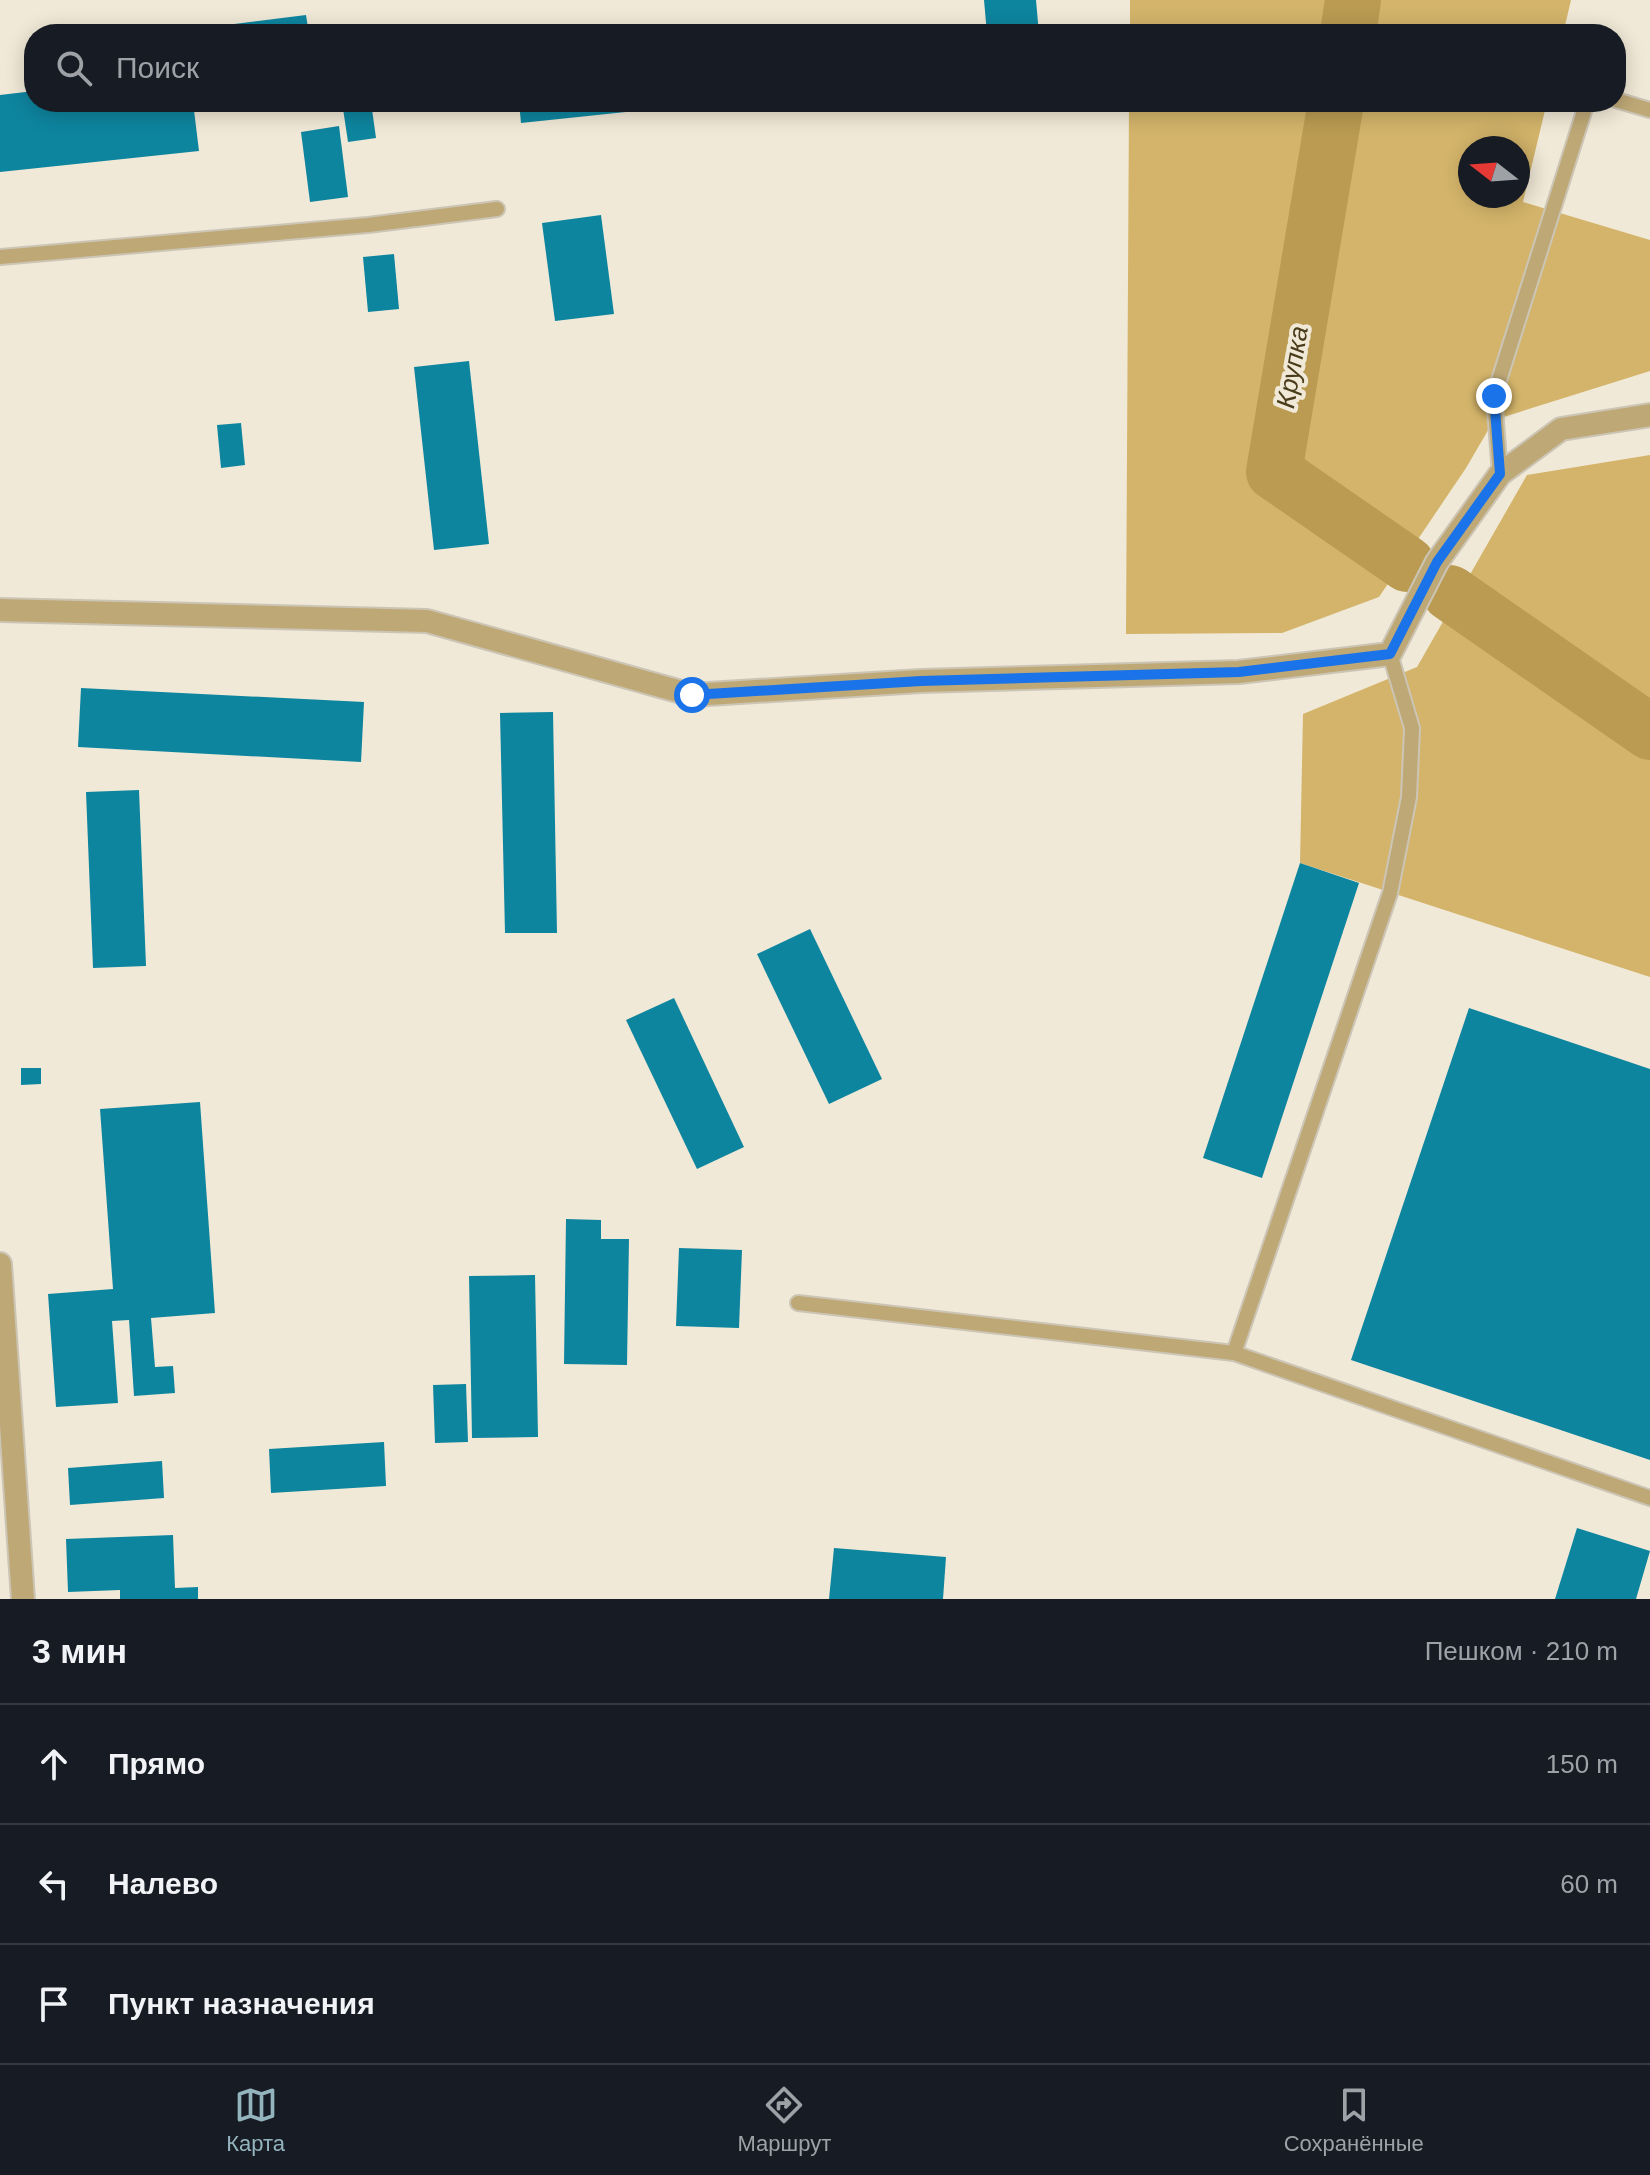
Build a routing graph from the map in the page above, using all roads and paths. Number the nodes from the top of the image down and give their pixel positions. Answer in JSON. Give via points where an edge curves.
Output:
{"nodes":[{"id":1,"x":1626,"y":103,"type":"edge"},
{"id":2,"x":1650,"y":110,"type":"edge"},
{"id":3,"x":1584,"y":112,"type":"edge"},
{"id":4,"x":497,"y":209,"type":"dead end"},
{"id":5,"x":0,"y":257,"type":"edge"},
{"id":6,"x":1650,"y":415,"type":"edge"},
{"id":7,"x":1500,"y":474,"type":"junction"},
{"id":8,"x":0,"y":610,"type":"edge"},
{"id":9,"x":1390,"y":654,"type":"junction"},
{"id":10,"x":0,"y":1264,"type":"edge"},
{"id":11,"x":798,"y":1303,"type":"dead end"},
{"id":12,"x":2,"y":1330,"type":"edge"},
{"id":13,"x":1234,"y":1353,"type":"junction"},
{"id":14,"x":1650,"y":1498,"type":"edge"},
{"id":15,"x":23,"y":1599,"type":"edge"}],
"edges":[{"from":1,"to":2,"type":"lane"},
{"from":3,"to":7,"type":"lane","via":[[1494,396]]},
{"from":4,"to":5,"type":"lane"},
{"from":6,"to":7,"type":"street","via":[[1561,429]]},
{"from":7,"to":9,"type":"street","via":[[1437,562]]},
{"from":8,"to":9,"type":"street","via":[[427,621],[692,695],[921,681],[1239,672]]},
{"from":9,"to":13,"type":"lane","via":[[1412,728],[1409,797],[1390,893]]},
{"from":10,"to":12,"type":"street"},
{"from":11,"to":13,"type":"lane"},
{"from":12,"to":15,"type":"street"},
{"from":13,"to":14,"type":"lane"}]}
